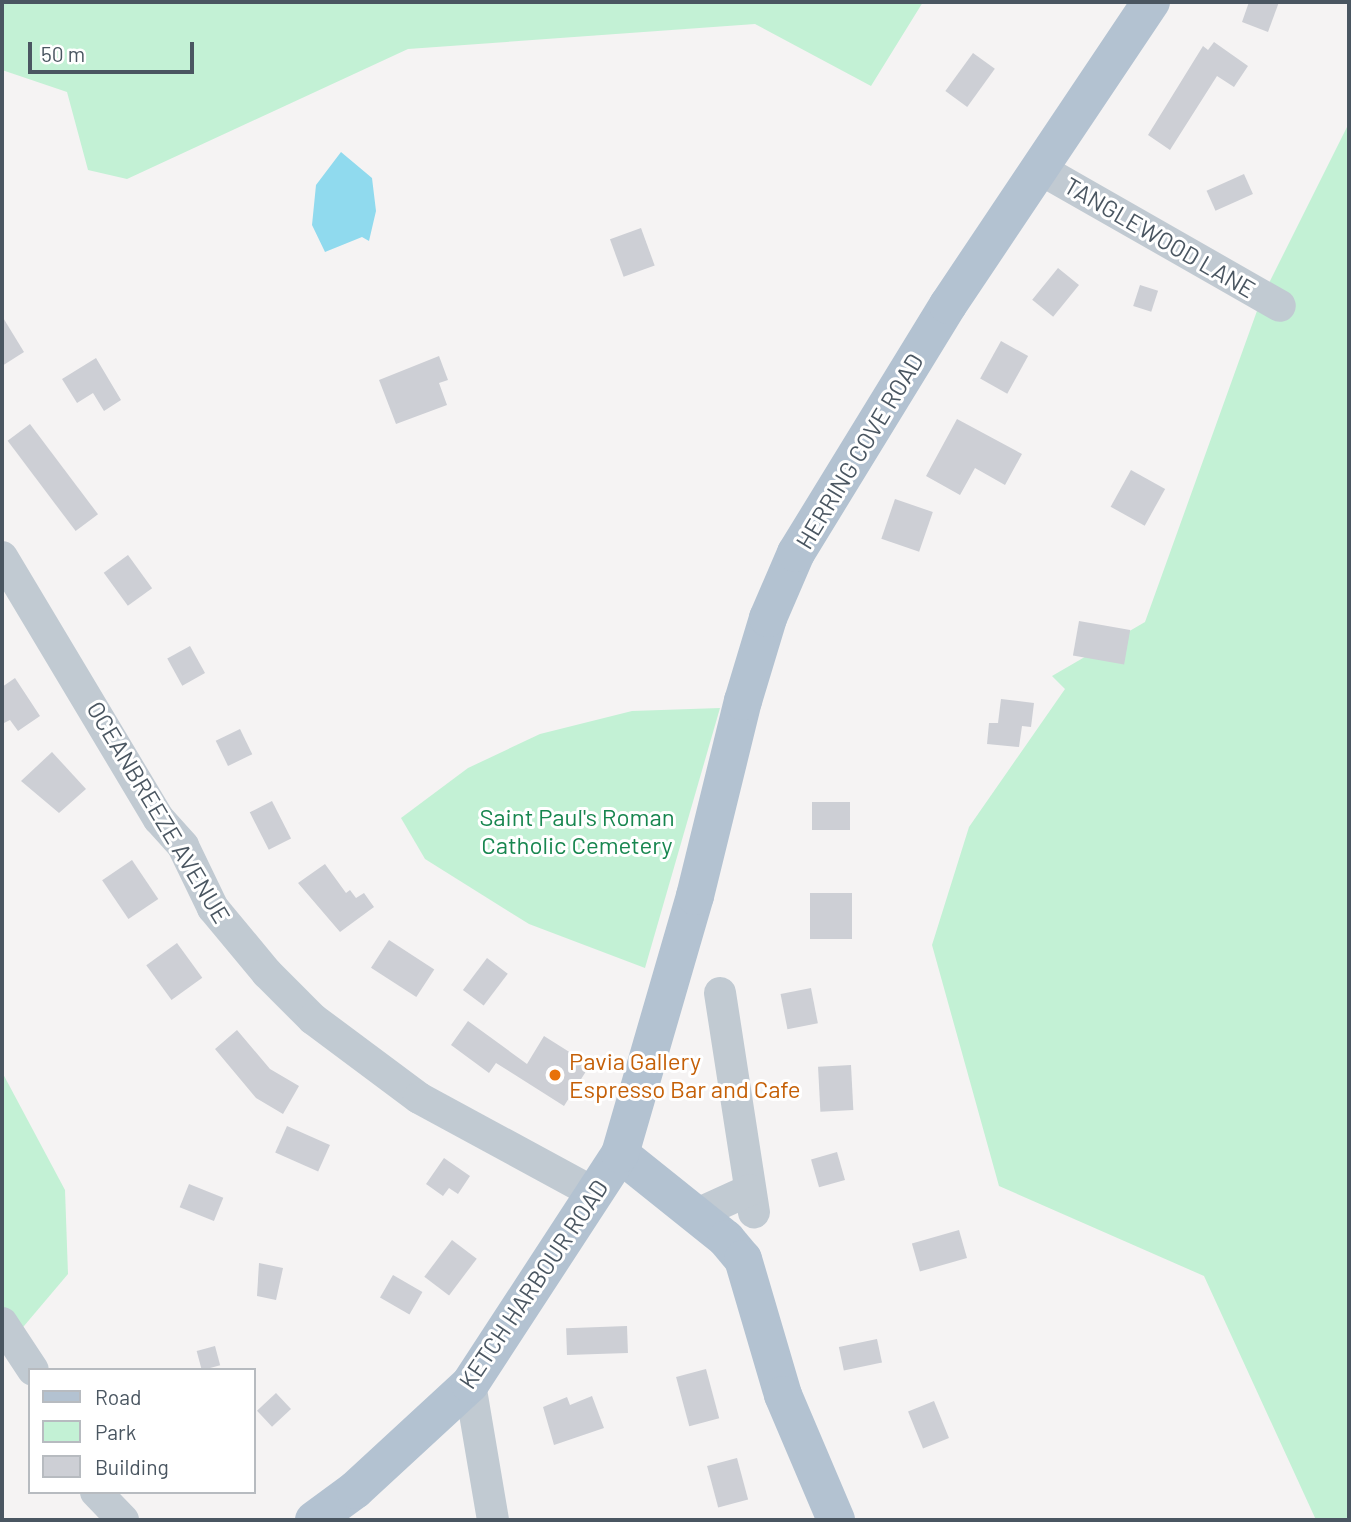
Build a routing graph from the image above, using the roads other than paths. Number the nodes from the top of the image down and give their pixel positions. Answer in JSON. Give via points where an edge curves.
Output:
{"nodes":[{"id":1,"x":1151,"y":2,"type":"edge"},
{"id":2,"x":1040,"y":169,"type":"junction"},
{"id":3,"x":1280,"y":306,"type":"dead end"},
{"id":4,"x":2,"y":557,"type":"edge"},
{"id":5,"x":720,"y":993,"type":"dead end"},
{"id":6,"x":620,"y":1154,"type":"junction"},
{"id":7,"x":596,"y":1194,"type":"junction"},
{"id":8,"x":697,"y":1214,"type":"junction"},
{"id":9,"x":2,"y":1323,"type":"edge"},
{"id":10,"x":32,"y":1368,"type":"edge"},
{"id":11,"x":470,"y":1384,"type":"junction"},
{"id":12,"x":98,"y":1494,"type":"edge"},
{"id":13,"x":123,"y":1520,"type":"edge"},
{"id":14,"x":314,"y":1520,"type":"edge"},
{"id":15,"x":494,"y":1520,"type":"edge"},
{"id":16,"x":836,"y":1520,"type":"edge"}],
"edges":[{"from":1,"to":2,"type":"main road","name":"HERRING COVE ROAD"},
{"from":2,"to":3,"type":"street","name":"TANGLEWOOD LANE"},
{"from":2,"to":6,"type":"main road","name":"HERRING COVE ROAD","via":[[831,489],[768,618],[695,896]]},
{"from":4,"to":7,"type":"street","name":"OCEANBREEZE AVENUE","via":[[159,819],[183,846],[213,908],[267,973],[313,1019],[419,1098]]},
{"from":5,"to":8,"type":"street","via":[[752,1201]]},
{"from":6,"to":7,"type":"main road","name":"KETCH HARBOUR ROAD"},
{"from":6,"to":8,"type":"main road"},
{"from":7,"to":11,"type":"main road","name":"KETCH HARBOUR ROAD"},
{"from":8,"to":16,"type":"main road","via":[[726,1239],[753,1280],[783,1395]]},
{"from":9,"to":10,"type":"street"},
{"from":11,"to":14,"type":"main road","name":"KETCH HARBOUR ROAD","via":[[355,1490]]},
{"from":11,"to":15,"type":"street"},
{"from":12,"to":13,"type":"street"}]}
